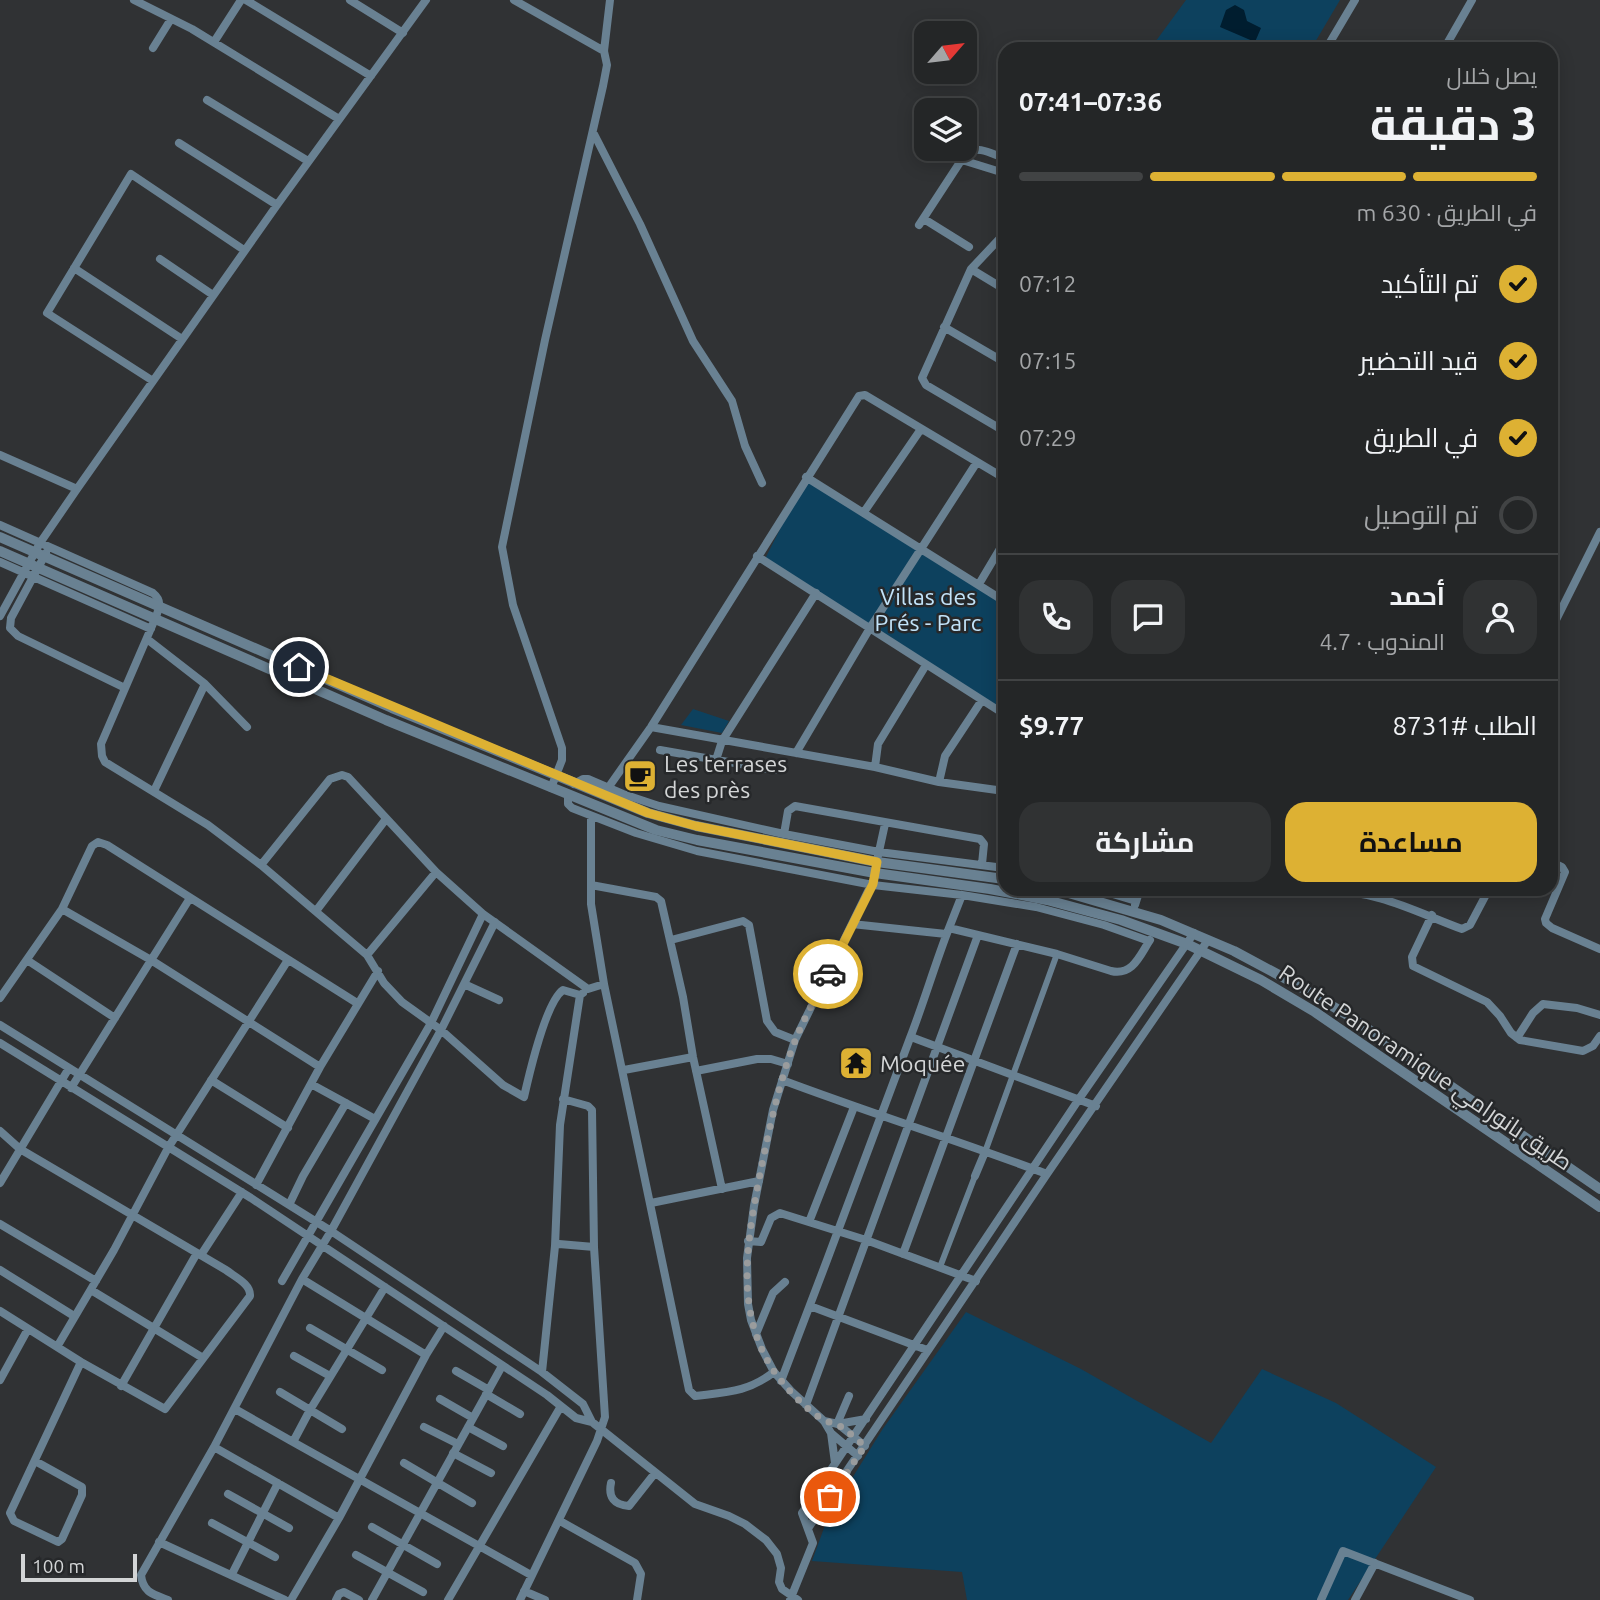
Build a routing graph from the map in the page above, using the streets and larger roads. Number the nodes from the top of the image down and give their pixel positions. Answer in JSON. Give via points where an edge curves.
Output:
{"nodes":[{"id":1,"x":134,"y":0,"type":"edge"},
{"id":2,"x":244,"y":0,"type":"edge"},
{"id":3,"x":350,"y":0,"type":"edge"},
{"id":4,"x":426,"y":0,"type":"edge"},
{"id":5,"x":514,"y":0,"type":"edge"},
{"id":6,"x":610,"y":0,"type":"edge"},
{"id":7,"x":1355,"y":0,"type":"edge"},
{"id":8,"x":1472,"y":0,"type":"edge"},
{"id":9,"x":171,"y":19,"type":"junction"},
{"id":10,"x":403,"y":33,"type":"junction"},
{"id":11,"x":214,"y":42,"type":"junction"},
{"id":12,"x":1330,"y":42,"type":"edge"},
{"id":13,"x":1448,"y":42,"type":"edge"},
{"id":14,"x":153,"y":48,"type":"dead end"},
{"id":15,"x":604,"y":51,"type":"junction"},
{"id":16,"x":371,"y":76,"type":"junction"},
{"id":17,"x":207,"y":100,"type":"dead end"},
{"id":18,"x":339,"y":119,"type":"junction"},
{"id":19,"x":593,"y":133,"type":"junction"},
{"id":20,"x":179,"y":142,"type":"dead end"},
{"id":21,"x":977,"y":150,"type":"edge"},
{"id":22,"x":998,"y":156,"type":"edge"},
{"id":23,"x":308,"y":161,"type":"junction"},
{"id":24,"x":961,"y":161,"type":"edge"},
{"id":25,"x":965,"y":161,"type":"edge"},
{"id":26,"x":998,"y":171,"type":"edge"},
{"id":27,"x":277,"y":205,"type":"junction"},
{"id":28,"x":998,"y":240,"type":"edge"},
{"id":29,"x":970,"y":247,"type":"dead end"},
{"id":30,"x":244,"y":250,"type":"junction"},
{"id":31,"x":160,"y":259,"type":"dead end"},
{"id":32,"x":74,"y":268,"type":"junction"},
{"id":33,"x":971,"y":269,"type":"junction"},
{"id":34,"x":998,"y":285,"type":"edge"},
{"id":35,"x":213,"y":295,"type":"junction"},
{"id":36,"x":944,"y":327,"type":"junction"},
{"id":37,"x":182,"y":339,"type":"junction"},
{"id":38,"x":998,"y":358,"type":"edge"},
{"id":39,"x":153,"y":382,"type":"junction"},
{"id":40,"x":998,"y":427,"type":"edge"},
{"id":41,"x":921,"y":429,"type":"junction"},
{"id":42,"x":0,"y":455,"type":"edge"},
{"id":43,"x":977,"y":462,"type":"junction"},
{"id":44,"x":998,"y":474,"type":"edge"},
{"id":45,"x":806,"y":477,"type":"junction"},
{"id":46,"x":762,"y":483,"type":"dead end"},
{"id":47,"x":77,"y":489,"type":"junction"},
{"id":48,"x":864,"y":512,"type":"junction"},
{"id":49,"x":0,"y":526,"type":"edge"},
{"id":50,"x":1600,"y":532,"type":"edge"},
{"id":51,"x":0,"y":537,"type":"edge"},
{"id":52,"x":921,"y":549,"type":"junction"},
{"id":53,"x":42,"y":550,"type":"junction"},
{"id":54,"x":0,"y":551,"type":"edge"},
{"id":55,"x":998,"y":552,"type":"edge"},
{"id":56,"x":757,"y":556,"type":"junction"},
{"id":57,"x":0,"y":562,"type":"edge"},
{"id":58,"x":31,"y":570,"type":"junction"},
{"id":59,"x":979,"y":584,"type":"junction"},
{"id":60,"x":816,"y":593,"type":"junction"},
{"id":61,"x":998,"y":597,"type":"edge"},
{"id":62,"x":160,"y":607,"type":"junction"},
{"id":63,"x":0,"y":616,"type":"edge"},
{"id":64,"x":1558,"y":616,"type":"edge"},
{"id":65,"x":153,"y":624,"type":"junction"},
{"id":66,"x":870,"y":628,"type":"junction"},
{"id":67,"x":146,"y":639,"type":"junction"},
{"id":68,"x":926,"y":664,"type":"junction"},
{"id":69,"x":205,"y":684,"type":"junction"},
{"id":70,"x":125,"y":688,"type":"junction"},
{"id":71,"x":982,"y":700,"type":"junction"},
{"id":72,"x":998,"y":710,"type":"edge"},
{"id":73,"x":247,"y":727,"type":"dead end"},
{"id":74,"x":651,"y":727,"type":"junction"},
{"id":75,"x":722,"y":741,"type":"junction"},
{"id":76,"x":660,"y":750,"type":"dead end"},
{"id":77,"x":796,"y":753,"type":"junction"},
{"id":78,"x":716,"y":760,"type":"junction"},
{"id":79,"x":875,"y":767,"type":"junction"},
{"id":80,"x":774,"y":770,"type":"dead end"},
{"id":81,"x":556,"y":776,"type":"junction"},
{"id":82,"x":939,"y":782,"type":"junction"},
{"id":83,"x":575,"y":784,"type":"junction"},
{"id":84,"x":551,"y":788,"type":"junction"},
{"id":85,"x":608,"y":788,"type":"junction"},
{"id":86,"x":998,"y":790,"type":"edge"},
{"id":87,"x":154,"y":791,"type":"junction"},
{"id":88,"x":568,"y":795,"type":"junction"},
{"id":89,"x":591,"y":816,"type":"junction"},
{"id":90,"x":386,"y":819,"type":"junction"},
{"id":91,"x":885,"y":824,"type":"junction"},
{"id":92,"x":784,"y":834,"type":"junction"},
{"id":93,"x":878,"y":857,"type":"junction"},
{"id":94,"x":982,"y":864,"type":"junction"},
{"id":95,"x":1558,"y":865,"type":"edge"},
{"id":96,"x":261,"y":866,"type":"junction"},
{"id":97,"x":998,"y":867,"type":"edge"},
{"id":98,"x":436,"y":872,"type":"junction"},
{"id":99,"x":998,"y":878,"type":"edge"},
{"id":100,"x":874,"y":879,"type":"junction"},
{"id":101,"x":591,"y":885,"type":"junction"},
{"id":102,"x":1558,"y":888,"type":"edge"},
{"id":103,"x":998,"y":892,"type":"edge"},
{"id":104,"x":962,"y":895,"type":"junction"},
{"id":105,"x":1027,"y":896,"type":"edge"},
{"id":106,"x":1088,"y":896,"type":"edge"},
{"id":107,"x":1112,"y":896,"type":"edge"},
{"id":108,"x":1138,"y":896,"type":"edge"},
{"id":109,"x":1380,"y":896,"type":"edge"},
{"id":110,"x":1485,"y":896,"type":"edge"},
{"id":111,"x":1555,"y":896,"type":"edge"},
{"id":112,"x":190,"y":898,"type":"junction"},
{"id":113,"x":1135,"y":906,"type":"junction"},
{"id":114,"x":62,"y":909,"type":"junction"},
{"id":115,"x":316,"y":911,"type":"junction"},
{"id":116,"x":483,"y":914,"type":"junction"},
{"id":117,"x":1432,"y":915,"type":"junction"},
{"id":118,"x":495,"y":922,"type":"junction"},
{"id":119,"x":852,"y":924,"type":"junction"},
{"id":120,"x":947,"y":931,"type":"junction"},
{"id":121,"x":1156,"y":932,"type":"junction"},
{"id":122,"x":1194,"y":933,"type":"junction"},
{"id":123,"x":978,"y":935,"type":"junction"},
{"id":124,"x":671,"y":940,"type":"junction"},
{"id":125,"x":1208,"y":940,"type":"junction"},
{"id":126,"x":1149,"y":941,"type":"junction"},
{"id":127,"x":1017,"y":944,"type":"junction"},
{"id":128,"x":1186,"y":944,"type":"junction"},
{"id":129,"x":1600,"y":948,"type":"edge"},
{"id":130,"x":1202,"y":951,"type":"junction"},
{"id":131,"x":1057,"y":954,"type":"junction"},
{"id":132,"x":367,"y":955,"type":"junction"},
{"id":133,"x":27,"y":960,"type":"junction"},
{"id":134,"x":151,"y":960,"type":"junction"},
{"id":135,"x":288,"y":960,"type":"junction"},
{"id":136,"x":378,"y":971,"type":"junction"},
{"id":137,"x":464,"y":984,"type":"junction"},
{"id":138,"x":604,"y":984,"type":"junction"},
{"id":139,"x":584,"y":992,"type":"junction"},
{"id":140,"x":0,"y":998,"type":"edge"},
{"id":141,"x":499,"y":1000,"type":"dead end"},
{"id":142,"x":357,"y":1003,"type":"junction"},
{"id":143,"x":1600,"y":1015,"type":"edge"},
{"id":144,"x":115,"y":1018,"type":"junction"},
{"id":145,"x":248,"y":1022,"type":"junction"},
{"id":146,"x":431,"y":1023,"type":"junction"},
{"id":147,"x":0,"y":1025,"type":"edge"},
{"id":148,"x":441,"y":1030,"type":"junction"},
{"id":149,"x":1600,"y":1036,"type":"edge"},
{"id":150,"x":911,"y":1037,"type":"junction"},
{"id":151,"x":1517,"y":1038,"type":"junction"},
{"id":152,"x":795,"y":1040,"type":"junction"},
{"id":153,"x":0,"y":1043,"type":"edge"},
{"id":154,"x":937,"y":1047,"type":"junction"},
{"id":155,"x":693,"y":1057,"type":"junction"},
{"id":156,"x":975,"y":1060,"type":"junction"},
{"id":157,"x":788,"y":1064,"type":"junction"},
{"id":158,"x":320,"y":1067,"type":"junction"},
{"id":159,"x":69,"y":1068,"type":"junction"},
{"id":160,"x":624,"y":1070,"type":"junction"},
{"id":161,"x":696,"y":1071,"type":"junction"},
{"id":162,"x":1012,"y":1074,"type":"junction"},
{"id":163,"x":79,"y":1075,"type":"junction"},
{"id":164,"x":211,"y":1080,"type":"junction"},
{"id":165,"x":782,"y":1080,"type":"junction"},
{"id":166,"x":61,"y":1082,"type":"junction"},
{"id":167,"x":312,"y":1084,"type":"junction"},
{"id":168,"x":72,"y":1088,"type":"junction"},
{"id":169,"x":563,"y":1099,"type":"junction"},
{"id":170,"x":1079,"y":1099,"type":"junction"},
{"id":171,"x":346,"y":1103,"type":"junction"},
{"id":172,"x":1096,"y":1106,"type":"junction"},
{"id":173,"x":853,"y":1107,"type":"junction"},
{"id":174,"x":879,"y":1117,"type":"junction"},
{"id":175,"x":375,"y":1119,"type":"junction"},
{"id":176,"x":908,"y":1126,"type":"junction"},
{"id":177,"x":288,"y":1128,"type":"junction"},
{"id":178,"x":0,"y":1131,"type":"edge"},
{"id":179,"x":176,"y":1134,"type":"junction"},
{"id":180,"x":946,"y":1138,"type":"junction"},
{"id":181,"x":167,"y":1148,"type":"junction"},
{"id":182,"x":20,"y":1149,"type":"junction"},
{"id":183,"x":985,"y":1152,"type":"junction"},
{"id":184,"x":1032,"y":1169,"type":"junction"},
{"id":185,"x":1046,"y":1174,"type":"junction"},
{"id":186,"x":975,"y":1176,"type":"joint"},
{"id":187,"x":759,"y":1181,"type":"junction"},
{"id":188,"x":0,"y":1183,"type":"edge"},
{"id":189,"x":256,"y":1185,"type":"junction"},
{"id":190,"x":722,"y":1189,"type":"junction"},
{"id":191,"x":1600,"y":1189,"type":"edge"},
{"id":192,"x":242,"y":1192,"type":"junction"},
{"id":193,"x":651,"y":1203,"type":"junction"},
{"id":194,"x":289,"y":1205,"type":"junction"},
{"id":195,"x":1600,"y":1207,"type":"edge"},
{"id":196,"x":133,"y":1215,"type":"junction"},
{"id":197,"x":316,"y":1220,"type":"junction"},
{"id":198,"x":809,"y":1222,"type":"junction"},
{"id":199,"x":0,"y":1224,"type":"edge"},
{"id":200,"x":331,"y":1231,"type":"junction"},
{"id":201,"x":839,"y":1231,"type":"junction"},
{"id":202,"x":308,"y":1234,"type":"junction"},
{"id":203,"x":866,"y":1240,"type":"junction"},
{"id":204,"x":748,"y":1241,"type":"junction"},
{"id":205,"x":323,"y":1245,"type":"junction"},
{"id":206,"x":555,"y":1247,"type":"junction"},
{"id":207,"x":594,"y":1247,"type":"junction"},
{"id":208,"x":199,"y":1254,"type":"junction"},
{"id":209,"x":903,"y":1254,"type":"junction"},
{"id":210,"x":940,"y":1267,"type":"junction"},
{"id":211,"x":0,"y":1270,"type":"edge"},
{"id":212,"x":962,"y":1276,"type":"junction"},
{"id":213,"x":302,"y":1279,"type":"junction"},
{"id":214,"x":96,"y":1281,"type":"junction"},
{"id":215,"x":282,"y":1281,"type":"dead end"},
{"id":216,"x":976,"y":1281,"type":"junction"},
{"id":217,"x":785,"y":1282,"type":"dead end"},
{"id":218,"x":385,"y":1287,"type":"junction"},
{"id":219,"x":91,"y":1290,"type":"junction"},
{"id":220,"x":810,"y":1306,"type":"junction"},
{"id":221,"x":0,"y":1311,"type":"edge"},
{"id":222,"x":74,"y":1316,"type":"junction"},
{"id":223,"x":367,"y":1318,"type":"junction"},
{"id":224,"x":837,"y":1318,"type":"junction"},
{"id":225,"x":444,"y":1326,"type":"junction"},
{"id":226,"x":310,"y":1328,"type":"dead end"},
{"id":227,"x":28,"y":1329,"type":"junction"},
{"id":228,"x":153,"y":1330,"type":"junction"},
{"id":229,"x":757,"y":1334,"type":"junction"},
{"id":230,"x":915,"y":1346,"type":"junction"},
{"id":231,"x":57,"y":1347,"type":"junction"},
{"id":232,"x":346,"y":1349,"type":"junction"},
{"id":233,"x":927,"y":1350,"type":"junction"},
{"id":234,"x":0,"y":1354,"type":"edge"},
{"id":235,"x":426,"y":1354,"type":"junction"},
{"id":236,"x":294,"y":1356,"type":"dead end"},
{"id":237,"x":203,"y":1358,"type":"junction"},
{"id":238,"x":10,"y":1360,"type":"junction"},
{"id":239,"x":81,"y":1362,"type":"junction"},
{"id":240,"x":502,"y":1366,"type":"junction"},
{"id":241,"x":382,"y":1370,"type":"dead end"},
{"id":242,"x":456,"y":1371,"type":"dead end"},
{"id":243,"x":542,"y":1372,"type":"junction"},
{"id":244,"x":774,"y":1372,"type":"junction"},
{"id":245,"x":330,"y":1377,"type":"junction"},
{"id":246,"x":0,"y":1380,"type":"edge"},
{"id":247,"x":782,"y":1381,"type":"junction"},
{"id":248,"x":121,"y":1385,"type":"junction"},
{"id":249,"x":280,"y":1392,"type":"dead end"},
{"id":250,"x":487,"y":1392,"type":"junction"},
{"id":251,"x":849,"y":1396,"type":"dead end"},
{"id":252,"x":439,"y":1399,"type":"dead end"},
{"id":253,"x":806,"y":1405,"type":"junction"},
{"id":254,"x":561,"y":1406,"type":"junction"},
{"id":255,"x":235,"y":1409,"type":"junction"},
{"id":256,"x":310,"y":1410,"type":"junction"},
{"id":257,"x":520,"y":1415,"type":"dead end"},
{"id":258,"x":473,"y":1418,"type":"junction"},
{"id":259,"x":867,"y":1419,"type":"junction"},
{"id":260,"x":824,"y":1421,"type":"junction"},
{"id":261,"x":592,"y":1422,"type":"junction"},
{"id":262,"x":838,"y":1424,"type":"junction"},
{"id":263,"x":424,"y":1427,"type":"dead end"},
{"id":264,"x":468,"y":1427,"type":"junction"},
{"id":265,"x":342,"y":1429,"type":"dead end"},
{"id":266,"x":601,"y":1429,"type":"junction"},
{"id":267,"x":831,"y":1433,"type":"junction"},
{"id":268,"x":854,"y":1437,"type":"junction"},
{"id":269,"x":293,"y":1443,"type":"junction"},
{"id":270,"x":458,"y":1444,"type":"junction"},
{"id":271,"x":503,"y":1446,"type":"dead end"},
{"id":272,"x":865,"y":1446,"type":"junction"},
{"id":273,"x":214,"y":1447,"type":"junction"},
{"id":274,"x":847,"y":1447,"type":"junction"},
{"id":275,"x":453,"y":1453,"type":"junction"},
{"id":276,"x":858,"y":1456,"type":"junction"},
{"id":277,"x":35,"y":1461,"type":"junction"},
{"id":278,"x":404,"y":1462,"type":"dead end"},
{"id":279,"x":835,"y":1463,"type":"junction"},
{"id":280,"x":491,"y":1473,"type":"dead end"},
{"id":281,"x":655,"y":1473,"type":"junction"},
{"id":282,"x":359,"y":1480,"type":"junction"},
{"id":283,"x":437,"y":1482,"type":"junction"},
{"id":284,"x":278,"y":1483,"type":"junction"},
{"id":285,"x":611,"y":1483,"type":"dead end"},
{"id":286,"x":228,"y":1494,"type":"dead end"},
{"id":287,"x":472,"y":1503,"type":"dead end"},
{"id":288,"x":262,"y":1513,"type":"junction"},
{"id":289,"x":419,"y":1513,"type":"junction"},
{"id":290,"x":339,"y":1518,"type":"junction"},
{"id":291,"x":560,"y":1521,"type":"junction"},
{"id":292,"x":212,"y":1523,"type":"dead end"},
{"id":293,"x":372,"y":1527,"type":"dead end"},
{"id":294,"x":809,"y":1527,"type":"junction"},
{"id":295,"x":289,"y":1528,"type":"dead end"},
{"id":296,"x":247,"y":1541,"type":"junction"},
{"id":297,"x":159,"y":1542,"type":"junction"},
{"id":298,"x":403,"y":1545,"type":"junction"},
{"id":299,"x":478,"y":1546,"type":"junction"},
{"id":300,"x":356,"y":1555,"type":"dead end"},
{"id":301,"x":275,"y":1557,"type":"dead end"},
{"id":302,"x":1375,"y":1563,"type":"junction"},
{"id":303,"x":437,"y":1564,"type":"dead end"},
{"id":304,"x":388,"y":1572,"type":"junction"},
{"id":305,"x":232,"y":1574,"type":"junction"},
{"id":306,"x":531,"y":1575,"type":"junction"},
{"id":307,"x":524,"y":1591,"type":"junction"},
{"id":308,"x":423,"y":1592,"type":"dead end"},
{"id":309,"x":1447,"y":1596,"type":"edge"},
{"id":310,"x":794,"y":1599,"type":"edge"},
{"id":311,"x":168,"y":1600,"type":"edge"},
{"id":312,"x":285,"y":1600,"type":"edge"},
{"id":313,"x":290,"y":1600,"type":"edge"},
{"id":314,"x":336,"y":1600,"type":"edge"},
{"id":315,"x":359,"y":1600,"type":"edge"},
{"id":316,"x":372,"y":1600,"type":"edge"},
{"id":317,"x":448,"y":1600,"type":"edge"},
{"id":318,"x":520,"y":1600,"type":"edge"},
{"id":319,"x":545,"y":1600,"type":"edge"},
{"id":320,"x":637,"y":1600,"type":"edge"},
{"id":321,"x":1321,"y":1600,"type":"edge"},
{"id":322,"x":1355,"y":1600,"type":"edge"},
{"id":323,"x":1470,"y":1600,"type":"edge"}],
"edges":[{"from":1,"to":9,"type":"street"},
{"from":2,"to":11,"type":"street"},
{"from":2,"to":16,"type":"street"},
{"from":3,"to":10,"type":"street"},
{"from":4,"to":10,"type":"street"},
{"from":5,"to":15,"type":"street"},
{"from":6,"to":15,"type":"street"},
{"from":7,"to":12,"type":"street"},
{"from":8,"to":13,"type":"street"},
{"from":9,"to":11,"type":"street"},
{"from":9,"to":14,"type":"street"},
{"from":10,"to":16,"type":"street"},
{"from":11,"to":18,"type":"street"},
{"from":15,"to":19,"type":"street","via":[[607,65]]},
{"from":16,"to":18,"type":"street"},
{"from":17,"to":23,"type":"street"},
{"from":18,"to":23,"type":"street"},
{"from":19,"to":46,"type":"street","via":[[693,341],[732,401]]},
{"from":19,"to":81,"type":"street","via":[[502,547],[513,604],[562,748]]},
{"from":20,"to":27,"type":"street"},
{"from":21,"to":22,"type":"street"},
{"from":23,"to":27,"type":"street"},
{"from":24,"to":29,"type":"street","via":[[922,222]]},
{"from":25,"to":26,"type":"street"},
{"from":27,"to":30,"type":"street"},
{"from":28,"to":33,"type":"street"},
{"from":30,"to":32,"type":"street","via":[[131,174]]},
{"from":30,"to":35,"type":"street"},
{"from":31,"to":35,"type":"street"},
{"from":32,"to":37,"type":"street"},
{"from":32,"to":39,"type":"street","via":[[47,313]]},
{"from":33,"to":34,"type":"street"},
{"from":33,"to":36,"type":"street"},
{"from":35,"to":37,"type":"street"},
{"from":36,"to":38,"type":"street"},
{"from":36,"to":40,"type":"street","via":[[923,381]]},
{"from":37,"to":39,"type":"street"},
{"from":39,"to":47,"type":"street"},
{"from":41,"to":43,"type":"street"},
{"from":41,"to":45,"type":"street","via":[[865,395],[859,396]]},
{"from":41,"to":48,"type":"street"},
{"from":42,"to":47,"type":"street"},
{"from":43,"to":44,"type":"street"},
{"from":43,"to":52,"type":"street"},
{"from":45,"to":48,"type":"street"},
{"from":45,"to":56,"type":"street"},
{"from":47,"to":53,"type":"street"},
{"from":48,"to":52,"type":"street"},
{"from":49,"to":53,"type":"street"},
{"from":50,"to":64,"type":"street"},
{"from":51,"to":53,"type":"street"},
{"from":52,"to":59,"type":"street"},
{"from":52,"to":66,"type":"street"},
{"from":53,"to":58,"type":"street"},
{"from":53,"to":62,"type":"street"},
{"from":54,"to":58,"type":"street","name":"Route Panoramique طريق بانورامي"},
{"from":55,"to":59,"type":"street"},
{"from":56,"to":60,"type":"street"},
{"from":56,"to":74,"type":"street"},
{"from":57,"to":58,"type":"street"},
{"from":58,"to":63,"type":"street"},
{"from":58,"to":65,"type":"street","name":"Route Panoramique طريق بانورامي"},
{"from":58,"to":70,"type":"street","via":[[11,618],[13,632]]},
{"from":59,"to":61,"type":"street"},
{"from":60,"to":66,"type":"street"},
{"from":60,"to":75,"type":"street"},
{"from":62,"to":65,"type":"street"},
{"from":62,"to":81,"type":"street"},
{"from":65,"to":67,"type":"street"},
{"from":65,"to":84,"type":"street","name":"Route Panoramique طريق بانورامي"},
{"from":66,"to":68,"type":"street"},
{"from":66,"to":77,"type":"street"},
{"from":67,"to":69,"type":"street"},
{"from":67,"to":70,"type":"street"},
{"from":68,"to":71,"type":"street"},
{"from":68,"to":79,"type":"street","via":[[878,744]]},
{"from":69,"to":73,"type":"street"},
{"from":69,"to":87,"type":"street"},
{"from":70,"to":87,"type":"street","via":[[101,744],[102,756],[109,766]]},
{"from":71,"to":72,"type":"street"},
{"from":71,"to":82,"type":"street","via":[[945,756]]},
{"from":74,"to":75,"type":"street"},
{"from":74,"to":85,"type":"street"},
{"from":75,"to":77,"type":"street"},
{"from":75,"to":78,"type":"street"},
{"from":76,"to":78,"type":"street"},
{"from":77,"to":79,"type":"street"},
{"from":78,"to":80,"type":"street"},
{"from":79,"to":82,"type":"street"},
{"from":81,"to":83,"type":"street"},
{"from":81,"to":84,"type":"street"},
{"from":82,"to":86,"type":"street"},
{"from":83,"to":85,"type":"street","via":[[586,778]]},
{"from":83,"to":93,"type":"street","via":[[672,820]]},
{"from":84,"to":88,"type":"street","name":"Route Panoramique طريق بانورامي"},
{"from":85,"to":92,"type":"street","via":[[659,806]]},
{"from":87,"to":96,"type":"street"},
{"from":88,"to":89,"type":"street","via":[[570,807]]},
{"from":88,"to":100,"type":"street","name":"Route Panoramique طريق بانورامي","via":[[676,835]]},
{"from":89,"to":100,"type":"street","via":[[676,846]]},
{"from":89,"to":101,"type":"street"},
{"from":90,"to":96,"type":"street","via":[[348,777],[336,776]]},
{"from":90,"to":98,"type":"street"},
{"from":90,"to":115,"type":"street"},
{"from":91,"to":92,"type":"street","via":[[793,807]]},
{"from":91,"to":93,"type":"street"},
{"from":91,"to":94,"type":"street","via":[[980,839],[984,844]]},
{"from":92,"to":93,"type":"street"},
{"from":93,"to":94,"type":"street"},
{"from":93,"to":99,"type":"street"},
{"from":93,"to":100,"type":"street"},
{"from":94,"to":97,"type":"street"},
{"from":95,"to":102,"type":"street","via":[[1565,872]]},
{"from":96,"to":115,"type":"street"},
{"from":98,"to":116,"type":"street"},
{"from":98,"to":132,"type":"street"},
{"from":100,"to":103,"type":"street","name":"Route Panoramique طريق بانورامي"},
{"from":100,"to":104,"type":"street"},
{"from":100,"to":119,"type":"street"},
{"from":101,"to":124,"type":"street","via":[[659,899]]},
{"from":101,"to":138,"type":"street"},
{"from":104,"to":120,"type":"street"},
{"from":104,"to":126,"type":"street","via":[[1059,913]]},
{"from":105,"to":121,"type":"street","name":"Route Panoramique طريق بانورامي"},
{"from":106,"to":113,"type":"street","name":"Route Panoramique طريق بانورامي"},
{"from":107,"to":113,"type":"street"},
{"from":108,"to":113,"type":"street"},
{"from":109,"to":117,"type":"street"},
{"from":110,"to":117,"type":"street","via":[[1465,929]]},
{"from":111,"to":129,"type":"street","via":[[1546,923]]},
{"from":112,"to":114,"type":"street","via":[[98,842]]},
{"from":112,"to":134,"type":"street"},
{"from":112,"to":135,"type":"street"},
{"from":113,"to":122,"type":"street","name":"Route Panoramique طريق بانورامي"},
{"from":114,"to":133,"type":"street"},
{"from":114,"to":134,"type":"street"},
{"from":115,"to":132,"type":"street"},
{"from":116,"to":118,"type":"street"},
{"from":116,"to":146,"type":"street"},
{"from":117,"to":151,"type":"street","via":[[1412,957],[1413,967],[1487,1002]]},
{"from":118,"to":137,"type":"street"},
{"from":118,"to":139,"type":"street"},
{"from":119,"to":120,"type":"street"},
{"from":119,"to":152,"type":"street"},
{"from":120,"to":123,"type":"street"},
{"from":120,"to":150,"type":"street"},
{"from":121,"to":126,"type":"street"},
{"from":121,"to":128,"type":"street","name":"Route Panoramique طريق بانورامي"},
{"from":122,"to":125,"type":"street","name":"Route Panoramique طريق بانورامي"},
{"from":122,"to":128,"type":"street"},
{"from":123,"to":127,"type":"street"},
{"from":123,"to":154,"type":"street"},
{"from":124,"to":152,"type":"street","via":[[747,922],[767,1021],[775,1032]]},
{"from":124,"to":155,"type":"street"},
{"from":125,"to":130,"type":"street"},
{"from":125,"to":191,"type":"street","name":"Route Panoramique طريق بانورامي","via":[[1264,966],[1349,1016]]},
{"from":126,"to":131,"type":"street","via":[[1125,972]]},
{"from":127,"to":131,"type":"street"},
{"from":127,"to":156,"type":"street"},
{"from":128,"to":130,"type":"street","name":"Route Panoramique طريق بانورامي"},
{"from":128,"to":170,"type":"street"},
{"from":130,"to":172,"type":"street"},
{"from":130,"to":195,"type":"street","name":"Route Panoramique طريق بانورامي","via":[[1342,1029]]},
{"from":131,"to":162,"type":"street"},
{"from":132,"to":136,"type":"street"},
{"from":133,"to":140,"type":"street"},
{"from":133,"to":144,"type":"street"},
{"from":134,"to":144,"type":"street"},
{"from":134,"to":145,"type":"street"},
{"from":135,"to":142,"type":"street"},
{"from":135,"to":145,"type":"street"},
{"from":136,"to":142,"type":"street"},
{"from":136,"to":146,"type":"street","via":[[391,992]]},
{"from":137,"to":141,"type":"street"},
{"from":137,"to":148,"type":"street"},
{"from":138,"to":139,"type":"street"},
{"from":138,"to":160,"type":"street"},
{"from":139,"to":148,"type":"street","via":[[563,990],[554,1001],[524,1097],[503,1085]]},
{"from":139,"to":169,"type":"street"},
{"from":142,"to":158,"type":"street"},
{"from":143,"to":151,"type":"street","via":[[1543,1004]]},
{"from":144,"to":163,"type":"street"},
{"from":145,"to":158,"type":"street"},
{"from":145,"to":164,"type":"street"},
{"from":146,"to":148,"type":"street"},
{"from":146,"to":175,"type":"street"},
{"from":147,"to":159,"type":"street"},
{"from":148,"to":200,"type":"street"},
{"from":149,"to":151,"type":"street","via":[[1594,1046],[1583,1051]]},
{"from":150,"to":154,"type":"street"},
{"from":150,"to":174,"type":"street"},
{"from":152,"to":157,"type":"street"},
{"from":153,"to":166,"type":"street"},
{"from":154,"to":156,"type":"street"},
{"from":154,"to":176,"type":"street"},
{"from":155,"to":160,"type":"street"},
{"from":155,"to":161,"type":"street"},
{"from":156,"to":162,"type":"street"},
{"from":156,"to":180,"type":"street"},
{"from":157,"to":161,"type":"street","via":[[757,1059]]},
{"from":157,"to":165,"type":"street"},
{"from":158,"to":167,"type":"street"},
{"from":159,"to":163,"type":"street"},
{"from":159,"to":166,"type":"street"},
{"from":160,"to":193,"type":"street"},
{"from":161,"to":190,"type":"street"},
{"from":162,"to":170,"type":"street"},
{"from":162,"to":183,"type":"street"},
{"from":163,"to":168,"type":"street"},
{"from":163,"to":179,"type":"street"},
{"from":164,"to":177,"type":"street"},
{"from":164,"to":179,"type":"street"},
{"from":165,"to":173,"type":"street"},
{"from":165,"to":187,"type":"street"},
{"from":166,"to":168,"type":"street"},
{"from":166,"to":182,"type":"street"},
{"from":167,"to":171,"type":"street"},
{"from":167,"to":177,"type":"street"},
{"from":168,"to":181,"type":"street"},
{"from":169,"to":206,"type":"street"},
{"from":169,"to":207,"type":"street","via":[[592,1111]]},
{"from":170,"to":172,"type":"street"},
{"from":170,"to":184,"type":"street"},
{"from":171,"to":175,"type":"street"},
{"from":171,"to":194,"type":"street"},
{"from":172,"to":185,"type":"street"},
{"from":173,"to":174,"type":"street"},
{"from":173,"to":198,"type":"street"},
{"from":174,"to":176,"type":"street"},
{"from":174,"to":201,"type":"street"},
{"from":175,"to":197,"type":"street"},
{"from":176,"to":180,"type":"street"},
{"from":176,"to":203,"type":"street"},
{"from":177,"to":189,"type":"street"},
{"from":178,"to":182,"type":"street"},
{"from":179,"to":181,"type":"street"},
{"from":179,"to":189,"type":"street"},
{"from":180,"to":183,"type":"street"},
{"from":180,"to":209,"type":"street"},
{"from":181,"to":192,"type":"street"},
{"from":181,"to":196,"type":"street"},
{"from":182,"to":188,"type":"street"},
{"from":182,"to":196,"type":"street"},
{"from":183,"to":184,"type":"street"},
{"from":183,"to":186,"type":"street"},
{"from":184,"to":185,"type":"street"},
{"from":184,"to":212,"type":"street"},
{"from":185,"to":216,"type":"street"},
{"from":186,"to":210,"type":"street"},
{"from":187,"to":190,"type":"street"},
{"from":187,"to":204,"type":"street"},
{"from":189,"to":194,"type":"street"},
{"from":190,"to":193,"type":"street"},
{"from":192,"to":202,"type":"street"},
{"from":192,"to":208,"type":"street"},
{"from":193,"to":244,"type":"street","via":[[692,1393],[750,1387]]},
{"from":194,"to":197,"type":"street"},
{"from":196,"to":208,"type":"street"},
{"from":196,"to":214,"type":"street"},
{"from":197,"to":200,"type":"street"},
{"from":197,"to":202,"type":"street"},
{"from":198,"to":201,"type":"street"},
{"from":198,"to":204,"type":"street","via":[[776,1213],[763,1240]]},
{"from":199,"to":214,"type":"street"},
{"from":200,"to":205,"type":"street"},
{"from":200,"to":243,"type":"street"},
{"from":201,"to":203,"type":"street"},
{"from":201,"to":220,"type":"street"},
{"from":202,"to":205,"type":"street"},
{"from":202,"to":215,"type":"street"},
{"from":203,"to":209,"type":"street"},
{"from":203,"to":224,"type":"street"},
{"from":204,"to":229,"type":"street","via":[[747,1282]]},
{"from":205,"to":213,"type":"street"},
{"from":205,"to":218,"type":"street"},
{"from":206,"to":207,"type":"street"},
{"from":206,"to":243,"type":"street"},
{"from":207,"to":266,"type":"street","via":[[605,1417]]},
{"from":208,"to":228,"type":"street"},
{"from":208,"to":237,"type":"street","via":[[250,1291]]},
{"from":209,"to":210,"type":"street"},
{"from":210,"to":212,"type":"street"},
{"from":211,"to":222,"type":"street"},
{"from":212,"to":216,"type":"street"},
{"from":212,"to":230,"type":"street"},
{"from":213,"to":223,"type":"street"},
{"from":213,"to":255,"type":"street"},
{"from":214,"to":219,"type":"street"},
{"from":216,"to":233,"type":"street"},
{"from":217,"to":229,"type":"street","via":[[773,1293]]},
{"from":218,"to":223,"type":"street"},
{"from":218,"to":225,"type":"street"},
{"from":219,"to":222,"type":"street"},
{"from":219,"to":228,"type":"street"},
{"from":220,"to":224,"type":"street"},
{"from":220,"to":247,"type":"street"},
{"from":221,"to":227,"type":"street"},
{"from":222,"to":231,"type":"street"},
{"from":223,"to":232,"type":"street"},
{"from":223,"to":235,"type":"street"},
{"from":224,"to":230,"type":"street"},
{"from":224,"to":253,"type":"street"},
{"from":225,"to":235,"type":"street"},
{"from":225,"to":240,"type":"street"},
{"from":226,"to":232,"type":"street"},
{"from":227,"to":231,"type":"street"},
{"from":227,"to":238,"type":"street"},
{"from":228,"to":237,"type":"street"},
{"from":228,"to":248,"type":"street"},
{"from":229,"to":244,"type":"street"},
{"from":230,"to":233,"type":"street"},
{"from":230,"to":259,"type":"street"},
{"from":231,"to":239,"type":"street"},
{"from":232,"to":241,"type":"street"},
{"from":232,"to":245,"type":"street"},
{"from":233,"to":272,"type":"street"},
{"from":234,"to":238,"type":"street"},
{"from":235,"to":282,"type":"street"},
{"from":236,"to":245,"type":"street"},
{"from":237,"to":248,"type":"street","via":[[165,1409]]},
{"from":238,"to":246,"type":"street"},
{"from":239,"to":248,"type":"street"},
{"from":239,"to":277,"type":"street"},
{"from":240,"to":250,"type":"street"},
{"from":240,"to":254,"type":"street"},
{"from":242,"to":250,"type":"street"},
{"from":243,"to":261,"type":"street","via":[[583,1404]]},
{"from":244,"to":247,"type":"street"},
{"from":245,"to":256,"type":"street"},
{"from":247,"to":253,"type":"street"},
{"from":249,"to":256,"type":"street"},
{"from":250,"to":257,"type":"street"},
{"from":250,"to":258,"type":"street"},
{"from":251,"to":262,"type":"street"},
{"from":252,"to":258,"type":"street"},
{"from":253,"to":260,"type":"street"},
{"from":254,"to":261,"type":"street","via":[[576,1418]]},
{"from":254,"to":299,"type":"street"},
{"from":255,"to":269,"type":"street"},
{"from":255,"to":273,"type":"street"},
{"from":256,"to":265,"type":"street"},
{"from":256,"to":269,"type":"street"},
{"from":258,"to":264,"type":"street"},
{"from":259,"to":262,"type":"street"},
{"from":259,"to":268,"type":"street"},
{"from":260,"to":262,"type":"street"},
{"from":260,"to":267,"type":"street"},
{"from":261,"to":266,"type":"street"},
{"from":262,"to":268,"type":"street"},
{"from":263,"to":270,"type":"street"},
{"from":264,"to":270,"type":"street"},
{"from":264,"to":271,"type":"street"},
{"from":266,"to":281,"type":"street"},
{"from":266,"to":291,"type":"street"},
{"from":267,"to":274,"type":"street"},
{"from":267,"to":279,"type":"street"},
{"from":268,"to":272,"type":"street"},
{"from":268,"to":274,"type":"street"},
{"from":269,"to":282,"type":"street"},
{"from":270,"to":275,"type":"street"},
{"from":272,"to":276,"type":"street"},
{"from":273,"to":284,"type":"street"},
{"from":273,"to":297,"type":"street"},
{"from":274,"to":276,"type":"street"},
{"from":274,"to":279,"type":"street"},
{"from":275,"to":280,"type":"street"},
{"from":275,"to":283,"type":"street"},
{"from":276,"to":294,"type":"street"},
{"from":277,"to":277,"type":"street","via":[[82,1487],[58,1542],[11,1516]]},
{"from":278,"to":283,"type":"street"},
{"from":279,"to":294,"type":"street","via":[[802,1513]]},
{"from":281,"to":285,"type":"street","via":[[629,1506],[613,1499]]},
{"from":281,"to":310,"type":"street","via":[[695,1504],[745,1524],[766,1541],[777,1553],[782,1589]]},
{"from":282,"to":289,"type":"street"},
{"from":282,"to":290,"type":"street"},
{"from":283,"to":287,"type":"street"},
{"from":283,"to":289,"type":"street"},
{"from":284,"to":288,"type":"street"},
{"from":284,"to":290,"type":"street"},
{"from":286,"to":288,"type":"street"},
{"from":288,"to":295,"type":"street"},
{"from":288,"to":296,"type":"street"},
{"from":289,"to":298,"type":"street"},
{"from":289,"to":299,"type":"street"},
{"from":290,"to":313,"type":"street"},
{"from":291,"to":306,"type":"street"},
{"from":291,"to":320,"type":"street","via":[[635,1563],[641,1574]]},
{"from":292,"to":296,"type":"street"},
{"from":293,"to":298,"type":"street"},
{"from":294,"to":310,"type":"street","via":[[811,1552]]},
{"from":296,"to":301,"type":"street"},
{"from":296,"to":305,"type":"street"},
{"from":297,"to":305,"type":"street"},
{"from":297,"to":311,"type":"street","via":[[141,1575],[142,1586]]},
{"from":298,"to":303,"type":"street"},
{"from":298,"to":304,"type":"street"},
{"from":299,"to":306,"type":"street"},
{"from":299,"to":317,"type":"street"},
{"from":300,"to":304,"type":"street"},
{"from":302,"to":309,"type":"street"},
{"from":302,"to":321,"type":"street","via":[[1343,1551]]},
{"from":302,"to":322,"type":"street"},
{"from":304,"to":308,"type":"street"},
{"from":304,"to":316,"type":"street"},
{"from":305,"to":312,"type":"street"},
{"from":306,"to":307,"type":"street"},
{"from":307,"to":318,"type":"street"},
{"from":307,"to":319,"type":"street"},
{"from":309,"to":323,"type":"street"},
{"from":314,"to":315,"type":"street","via":[[344,1592]]}]}
